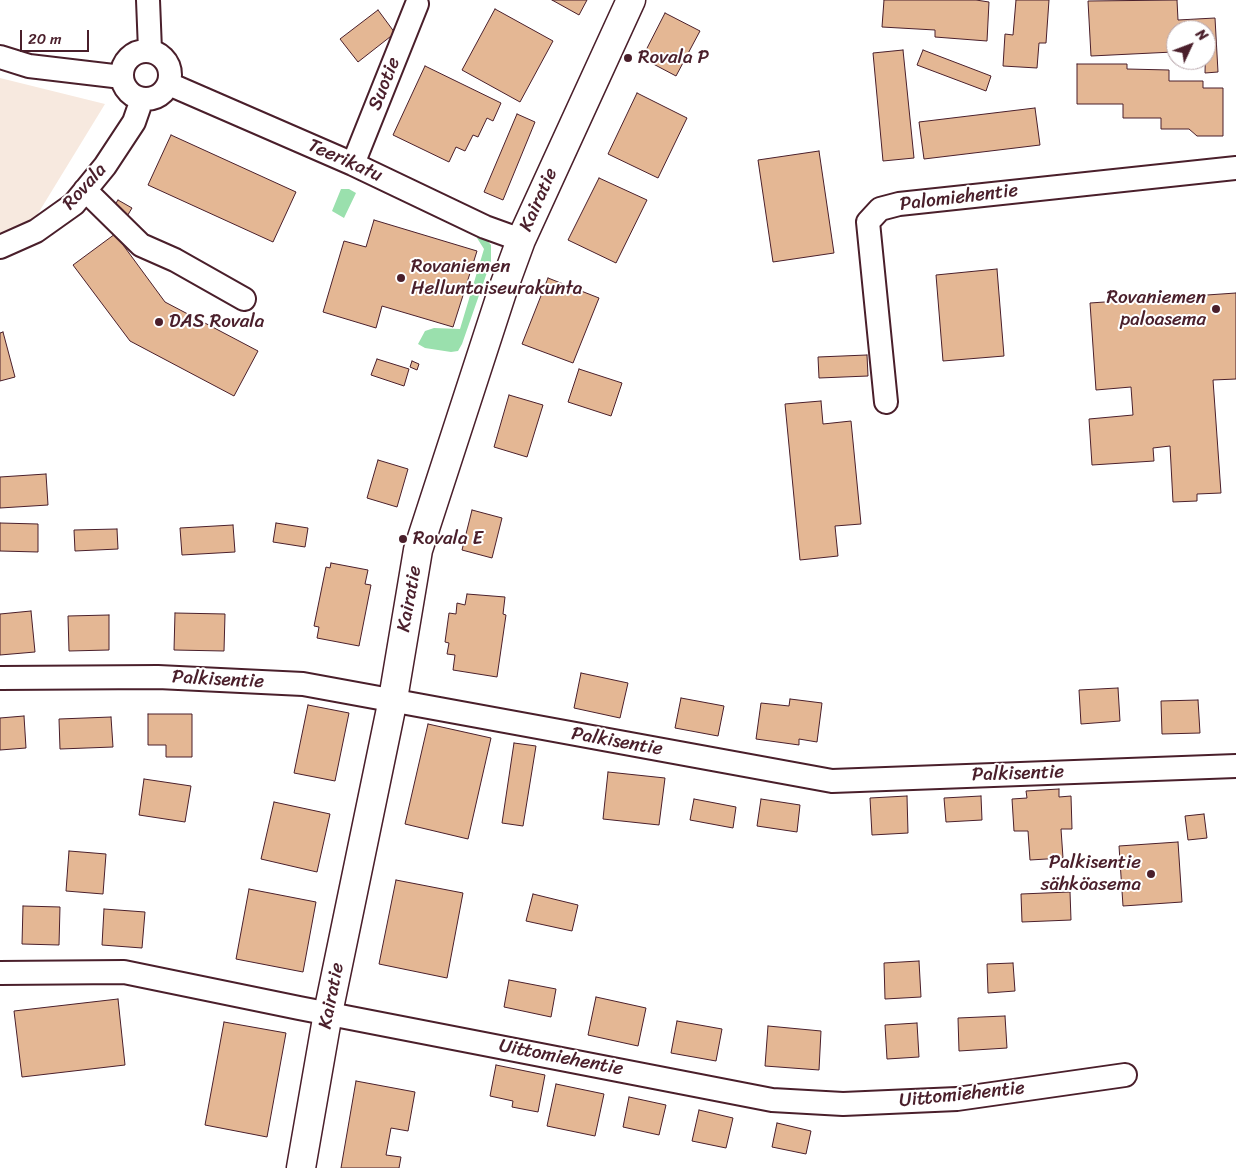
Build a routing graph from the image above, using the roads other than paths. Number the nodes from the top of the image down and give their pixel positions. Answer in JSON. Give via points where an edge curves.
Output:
{"nodes":[{"id":1,"x":148,"y":0,"type":"edge"},
{"id":2,"x":631,"y":0,"type":"edge"},
{"id":3,"x":418,"y":4,"type":"dead end"},
{"id":4,"x":150,"y":50,"type":"junction"},
{"id":5,"x":0,"y":57,"type":"edge"},
{"id":6,"x":122,"y":77,"type":"junction"},
{"id":7,"x":169,"y":84,"type":"junction"},
{"id":8,"x":142,"y":99,"type":"junction"},
{"id":9,"x":353,"y":164,"type":"junction"},
{"id":10,"x":1236,"y":168,"type":"edge"},
{"id":11,"x":85,"y":190,"type":"junction"},
{"id":12,"x":521,"y":240,"type":"junction"},
{"id":13,"x":0,"y":247,"type":"edge"},
{"id":14,"x":244,"y":299,"type":"dead end"},
{"id":15,"x":886,"y":402,"type":"dead end"},
{"id":16,"x":0,"y":678,"type":"edge"},
{"id":17,"x":394,"y":699,"type":"junction"},
{"id":18,"x":1236,"y":766,"type":"edge"},
{"id":19,"x":0,"y":973,"type":"edge"},
{"id":20,"x":328,"y":1013,"type":"junction"},
{"id":21,"x":1125,"y":1075,"type":"dead end"},
{"id":22,"x":301,"y":1168,"type":"edge"}],
"edges":[{"from":1,"to":4,"type":"street"},
{"from":2,"to":12,"type":"main road","name":"Kairatie"},
{"from":3,"to":9,"type":"street","name":"Suotie"},
{"from":4,"to":6,"type":"street","via":[[129,57]]},
{"from":4,"to":7,"type":"street","via":[[168,63]]},
{"from":5,"to":6,"type":"street","via":[[29,66]]},
{"from":6,"to":8,"type":"street","via":[[128,91]]},
{"from":7,"to":8,"type":"street","via":[[161,95]]},
{"from":7,"to":9,"type":"street","name":"Teerikatu"},
{"from":8,"to":11,"type":"street","name":"Rovala","via":[[134,122]]},
{"from":9,"to":12,"type":"street","name":"Teerikatu","via":[[485,227]]},
{"from":10,"to":15,"type":"street","name":"Palomiehentie","via":[[899,204],[880,209],[868,222]]},
{"from":11,"to":13,"type":"street","name":"Rovala","via":[[74,204],[36,231]]},
{"from":11,"to":14,"type":"street","via":[[141,245],[175,260]]},
{"from":12,"to":17,"type":"main road","name":"Kairatie","via":[[418,550]]},
{"from":16,"to":17,"type":"street","name":"Palkisentie","via":[[158,677],[303,684]]},
{"from":17,"to":18,"type":"street","name":"Palkisentie","via":[[832,781]]},
{"from":17,"to":20,"type":"main road","name":"Kairatie"},
{"from":19,"to":20,"type":"street","name":"Uittomiehentie","via":[[124,972]]},
{"from":20,"to":21,"type":"street","name":"Uittomiehentie","via":[[772,1100],[843,1104],[957,1099]]},
{"from":20,"to":22,"type":"main road","name":"Kairatie"}]}
